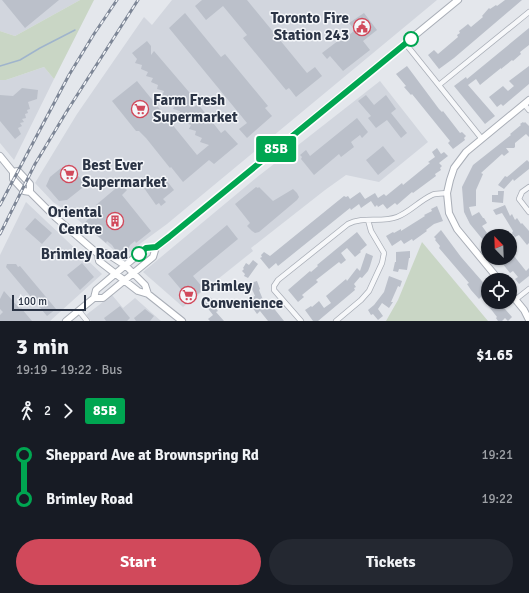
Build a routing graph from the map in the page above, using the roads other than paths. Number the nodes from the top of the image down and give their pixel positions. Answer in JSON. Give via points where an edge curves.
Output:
{"nodes":[{"id":1,"x":458,"y":0,"type":"edge"},
{"id":2,"x":529,"y":12,"type":"edge"},
{"id":3,"x":405,"y":43,"type":"junction"},
{"id":4,"x":439,"y":85,"type":"junction"},
{"id":5,"x":527,"y":102,"type":"edge"},
{"id":6,"x":529,"y":110,"type":"edge"},
{"id":7,"x":482,"y":139,"type":"junction"},
{"id":8,"x":0,"y":156,"type":"edge"},
{"id":9,"x":529,"y":187,"type":"edge"},
{"id":10,"x":447,"y":193,"type":"junction"},
{"id":11,"x":529,"y":212,"type":"edge"},
{"id":12,"x":368,"y":220,"type":"junction"},
{"id":13,"x":156,"y":247,"type":"junction"},
{"id":14,"x":98,"y":254,"type":"junction"},
{"id":15,"x":126,"y":266,"type":"junction"},
{"id":16,"x":493,"y":273,"type":"edge"},
{"id":17,"x":117,"y":274,"type":"junction"},
{"id":18,"x":134,"y":274,"type":"junction"},
{"id":19,"x":126,"y":280,"type":"junction"},
{"id":20,"x":529,"y":288,"type":"edge"},
{"id":21,"x":148,"y":294,"type":"junction"},
{"id":22,"x":94,"y":298,"type":"junction"},
{"id":23,"x":517,"y":299,"type":"edge"},
{"id":24,"x":517,"y":302,"type":"edge"},
{"id":25,"x":79,"y":311,"type":"junction"},
{"id":26,"x":529,"y":320,"type":"edge"},
{"id":27,"x":66,"y":321,"type":"edge"},
{"id":28,"x":87,"y":321,"type":"edge"},
{"id":29,"x":182,"y":321,"type":"edge"},
{"id":30,"x":300,"y":321,"type":"edge"},
{"id":31,"x":336,"y":321,"type":"edge"}],
"edges":[{"from":1,"to":3,"type":"main road"},
{"from":2,"to":4,"type":"street"},
{"from":3,"to":4,"type":"street"},
{"from":3,"to":13,"type":"main road"},
{"from":4,"to":7,"type":"street"},
{"from":5,"to":6,"type":"street"},
{"from":5,"to":7,"type":"main road"},
{"from":7,"to":10,"type":"main road","via":[[466,152],[454,168]]},
{"from":8,"to":14,"type":"main road","via":[[13,172],[13,179],[24,191],[30,192]]},
{"from":9,"to":11,"type":"street","via":[[522,192],[519,199]]},
{"from":10,"to":12,"type":"street","via":[[432,195],[396,217]]},
{"from":10,"to":16,"type":"main road","via":[[449,213],[457,229]]},
{"from":12,"to":30,"type":"street","via":[[354,220],[348,224],[276,283],[274,290]]},
{"from":12,"to":31,"type":"street","via":[[371,232],[384,253],[382,263],[369,291]]},
{"from":13,"to":15,"type":"main road","via":[[146,248]]},
{"from":13,"to":18,"type":"main road","via":[[153,256]]},
{"from":14,"to":15,"type":"main road","via":[[106,253]]},
{"from":14,"to":17,"type":"main road","via":[[100,261]]},
{"from":15,"to":17,"type":"main road"},
{"from":15,"to":18,"type":"main road"},
{"from":17,"to":19,"type":"main road"},
{"from":17,"to":22,"type":"main road","via":[[96,290]]},
{"from":18,"to":19,"type":"main road"},
{"from":18,"to":21,"type":"main road"},
{"from":19,"to":21,"type":"main road","via":[[138,291]]},
{"from":19,"to":22,"type":"main road","via":[[103,298]]},
{"from":20,"to":23,"type":"street"},
{"from":21,"to":29,"type":"main road"},
{"from":22,"to":25,"type":"main road"},
{"from":24,"to":26,"type":"main road"},
{"from":25,"to":27,"type":"main road"},
{"from":25,"to":28,"type":"street"}]}
